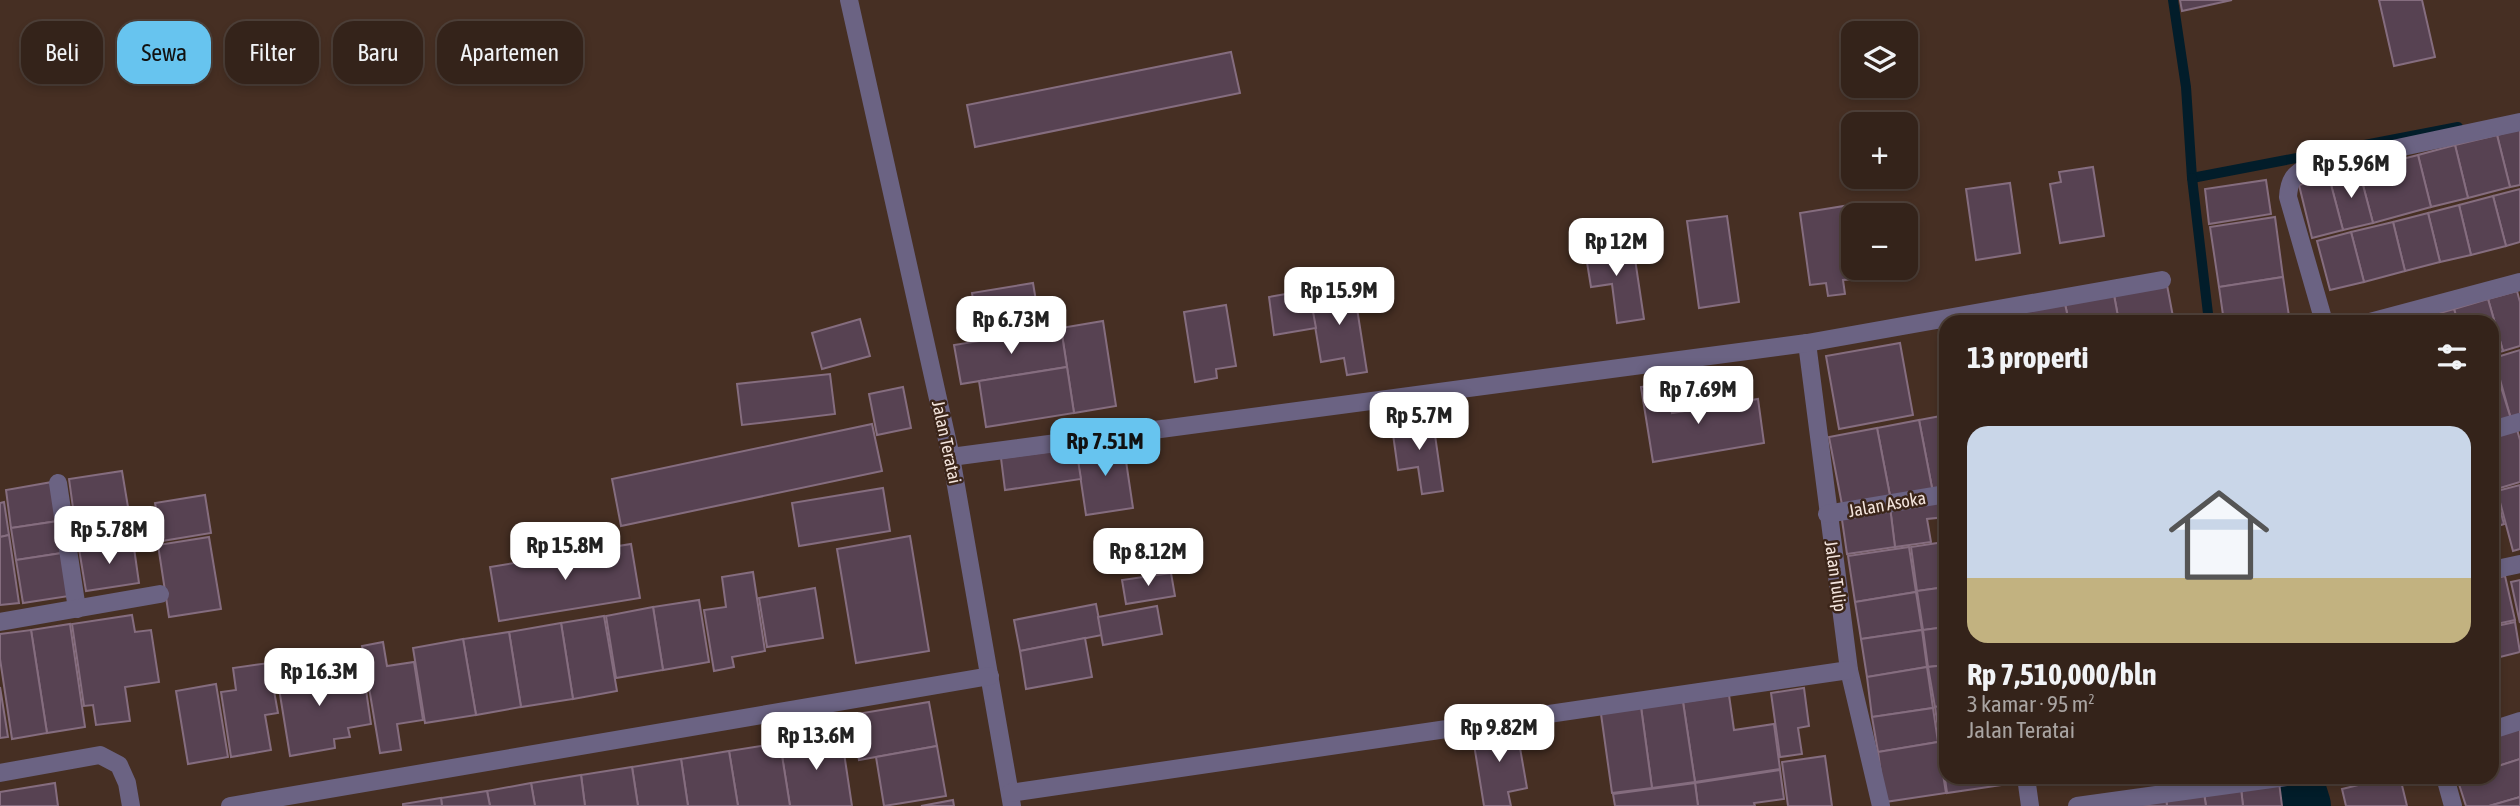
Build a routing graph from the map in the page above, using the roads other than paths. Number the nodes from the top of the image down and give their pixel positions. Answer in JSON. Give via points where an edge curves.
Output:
{"nodes":[{"id":1,"x":849,"y":0,"type":"edge"},
{"id":2,"x":2520,"y":121,"type":"edge"},
{"id":3,"x":2162,"y":280,"type":"dead end"},
{"id":4,"x":2520,"y":282,"type":"edge"},
{"id":5,"x":1965,"y":315,"type":"edge"},
{"id":6,"x":2322,"y":315,"type":"edge"},
{"id":7,"x":2396,"y":315,"type":"edge"},
{"id":8,"x":1939,"y":320,"type":"edge"},
{"id":9,"x":1807,"y":343,"type":"junction"},
{"id":10,"x":2520,"y":422,"type":"edge"},
{"id":11,"x":2499,"y":427,"type":"edge"},
{"id":12,"x":951,"y":457,"type":"junction"},
{"id":13,"x":58,"y":483,"type":"dead end"},
{"id":14,"x":1939,"y":496,"type":"edge"},
{"id":15,"x":1827,"y":514,"type":"junction"},
{"id":16,"x":2520,"y":564,"type":"edge"},
{"id":17,"x":2499,"y":568,"type":"edge"},
{"id":18,"x":160,"y":594,"type":"dead end"},
{"id":19,"x":77,"y":609,"type":"junction"},
{"id":20,"x":0,"y":622,"type":"edge"},
{"id":21,"x":1849,"y":670,"type":"junction"},
{"id":22,"x":990,"y":676,"type":"junction"},
{"id":23,"x":2520,"y":721,"type":"edge"},
{"id":24,"x":2499,"y":728,"type":"edge"},
{"id":25,"x":0,"y":773,"type":"edge"},
{"id":26,"x":2027,"y":784,"type":"edge"},
{"id":27,"x":2184,"y":784,"type":"edge"},
{"id":28,"x":2447,"y":784,"type":"edge"},
{"id":29,"x":1011,"y":799,"type":"edge"},
{"id":30,"x":131,"y":806,"type":"edge"},
{"id":31,"x":230,"y":806,"type":"edge"},
{"id":32,"x":1881,"y":806,"type":"edge"},
{"id":33,"x":2030,"y":806,"type":"edge"},
{"id":34,"x":2077,"y":806,"type":"edge"},
{"id":35,"x":2453,"y":806,"type":"edge"}],
"edges":[{"from":1,"to":12,"type":"street","name":"Jalan Teratai"},
{"from":2,"to":6,"type":"street","via":[[2296,173],[2288,197]]},
{"from":3,"to":5,"type":"street"},
{"from":4,"to":7,"type":"street"},
{"from":8,"to":9,"type":"street"},
{"from":9,"to":12,"type":"street"},
{"from":9,"to":15,"type":"street","name":"Jalan Tulip"},
{"from":10,"to":11,"type":"street"},
{"from":12,"to":22,"type":"street","name":"Jalan Teratai"},
{"from":13,"to":19,"type":"street"},
{"from":14,"to":15,"type":"street","name":"Jalan Asoka"},
{"from":15,"to":21,"type":"street","name":"Jalan Tulip"},
{"from":16,"to":17,"type":"street"},
{"from":18,"to":19,"type":"street"},
{"from":19,"to":20,"type":"street"},
{"from":21,"to":29,"type":"street"},
{"from":21,"to":32,"type":"street","name":"Jalan Tulip"},
{"from":22,"to":29,"type":"street","name":"Jalan Teratai"},
{"from":22,"to":31,"type":"street"},
{"from":23,"to":24,"type":"street"},
{"from":25,"to":30,"type":"street","via":[[100,755],[119,765]]},
{"from":26,"to":33,"type":"street"},
{"from":27,"to":34,"type":"street"},
{"from":28,"to":35,"type":"street"}]}
